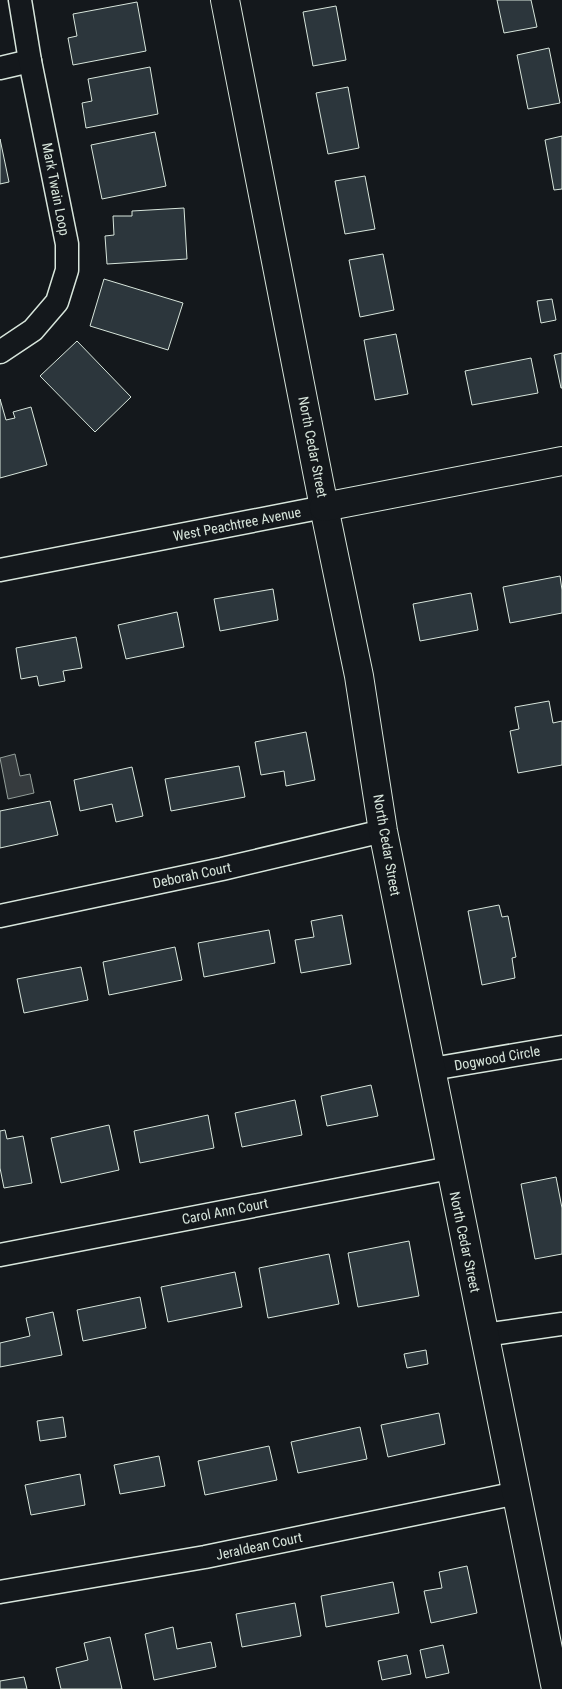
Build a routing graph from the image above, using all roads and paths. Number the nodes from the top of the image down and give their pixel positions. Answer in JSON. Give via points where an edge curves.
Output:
{"nodes":[{"id":1,"x":20,"y":0,"type":"edge"},
{"id":2,"x":225,"y":0,"type":"edge"},
{"id":3,"x":30,"y":61,"type":"junction"},
{"id":4,"x":0,"y":68,"type":"edge"},
{"id":5,"x":0,"y":352,"type":"edge"},
{"id":6,"x":562,"y":461,"type":"edge"},
{"id":7,"x":324,"y":507,"type":"junction"},
{"id":8,"x":0,"y":570,"type":"edge"},
{"id":9,"x":383,"y":831,"type":"junction"},
{"id":10,"x":0,"y":916,"type":"edge"},
{"id":11,"x":562,"y":1047,"type":"edge"},
{"id":12,"x":432,"y":1069,"type":"junction"},
{"id":13,"x":450,"y":1168,"type":"junction"},
{"id":14,"x":0,"y":1255,"type":"edge"},
{"id":15,"x":562,"y":1324,"type":"edge"},
{"id":16,"x":484,"y":1335,"type":"junction"},
{"id":17,"x":516,"y":1493,"type":"junction"},
{"id":18,"x":0,"y":1592,"type":"edge"},
{"id":19,"x":556,"y":1689,"type":"edge"}],
"edges":[{"from":1,"to":3,"type":"street","name":"Mark Twain Loop"},
{"from":2,"to":7,"type":"street","name":"North Cedar Street"},
{"from":3,"to":4,"type":"street"},
{"from":3,"to":5,"type":"street","name":"Mark Twain Loop","via":[[67,244],[67,270],[57,302],[34,330]]},
{"from":6,"to":7,"type":"street","name":"West Peachtree Avenue"},
{"from":7,"to":8,"type":"street","name":"West Peachtree Avenue"},
{"from":7,"to":9,"type":"street","name":"North Cedar Street","via":[[359,676]]},
{"from":9,"to":10,"type":"street","name":"Deborah Court"},
{"from":9,"to":12,"type":"street","name":"North Cedar Street"},
{"from":11,"to":12,"type":"street","name":"Dogwood Circle"},
{"from":12,"to":13,"type":"street","name":"North Cedar Street"},
{"from":13,"to":14,"type":"street","name":"Carol Ann Court"},
{"from":13,"to":16,"type":"street","name":"North Cedar Street"},
{"from":15,"to":16,"type":"street"},
{"from":16,"to":17,"type":"street","name":"North Cedar Street"},
{"from":17,"to":18,"type":"street","name":"Jeraldean Court","via":[[205,1557]]},
{"from":17,"to":19,"type":"street","name":"North Cedar Street"}]}
